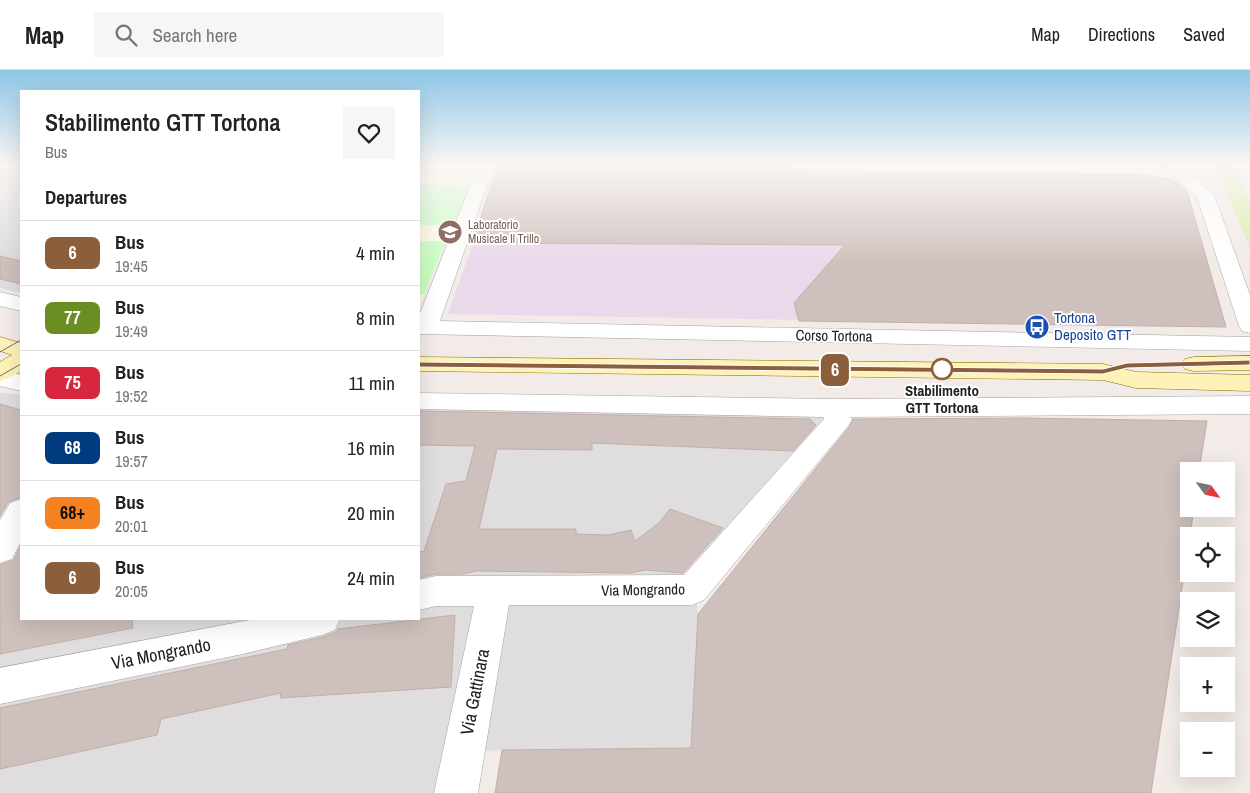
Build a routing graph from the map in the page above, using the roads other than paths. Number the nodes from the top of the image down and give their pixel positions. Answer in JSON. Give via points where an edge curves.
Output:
{"nodes":[{"id":1,"x":473,"y":199,"type":"edge"},
{"id":2,"x":1199,"y":199,"type":"edge"},
{"id":3,"x":0,"y":299,"type":"edge"},
{"id":4,"x":20,"y":304,"type":"edge"},
{"id":5,"x":1250,"y":326,"type":"edge"},
{"id":6,"x":422,"y":327,"type":"edge"},
{"id":7,"x":0,"y":328,"type":"edge"},
{"id":8,"x":1250,"y":344,"type":"edge"},
{"id":9,"x":14,"y":348,"type":"edge"},
{"id":10,"x":1250,"y":363,"type":"edge"},
{"id":11,"x":420,"y":364,"type":"edge"},
{"id":12,"x":1103,"y":372,"type":"junction"},
{"id":13,"x":0,"y":373,"type":"edge"},
{"id":14,"x":0,"y":378,"type":"edge"},
{"id":15,"x":20,"y":383,"type":"edge"},
{"id":16,"x":1250,"y":383,"type":"edge"},
{"id":17,"x":420,"y":401,"type":"edge"},
{"id":18,"x":1250,"y":405,"type":"edge"},
{"id":19,"x":834,"y":408,"type":"junction"},
{"id":20,"x":20,"y":513,"type":"edge"},
{"id":21,"x":0,"y":550,"type":"edge"},
{"id":22,"x":494,"y":590,"type":"junction"},
{"id":23,"x":420,"y":595,"type":"edge"},
{"id":24,"x":313,"y":620,"type":"edge"},
{"id":25,"x":244,"y":628,"type":"edge"},
{"id":26,"x":0,"y":686,"type":"edge"},
{"id":27,"x":456,"y":793,"type":"edge"}],
"edges":[{"from":1,"to":6,"type":"street"},
{"from":2,"to":5,"type":"street"},
{"from":3,"to":4,"type":"street"},
{"from":6,"to":8,"type":"street","name":"Corso Tortona"},
{"from":7,"to":9,"type":"main road"},
{"from":9,"to":13,"type":"main road"},
{"from":10,"to":12,"type":"main road","via":[[1127,366]]},
{"from":11,"to":12,"type":"main road"},
{"from":12,"to":16,"type":"main road","via":[[1136,380]]},
{"from":14,"to":15,"type":"street"},
{"from":17,"to":19,"type":"street"},
{"from":18,"to":19,"type":"street"},
{"from":19,"to":22,"type":"street","name":"Via Mongrando","via":[[838,420],[692,590]]},
{"from":20,"to":21,"type":"street"},
{"from":22,"to":23,"type":"street","name":"Via Mongrando","via":[[436,591]]},
{"from":22,"to":27,"type":"street","name":"Via Gattinara"},
{"from":24,"to":25,"type":"street","name":"Via Mongrando"},
{"from":25,"to":26,"type":"street","name":"Via Mongrando"}]}
